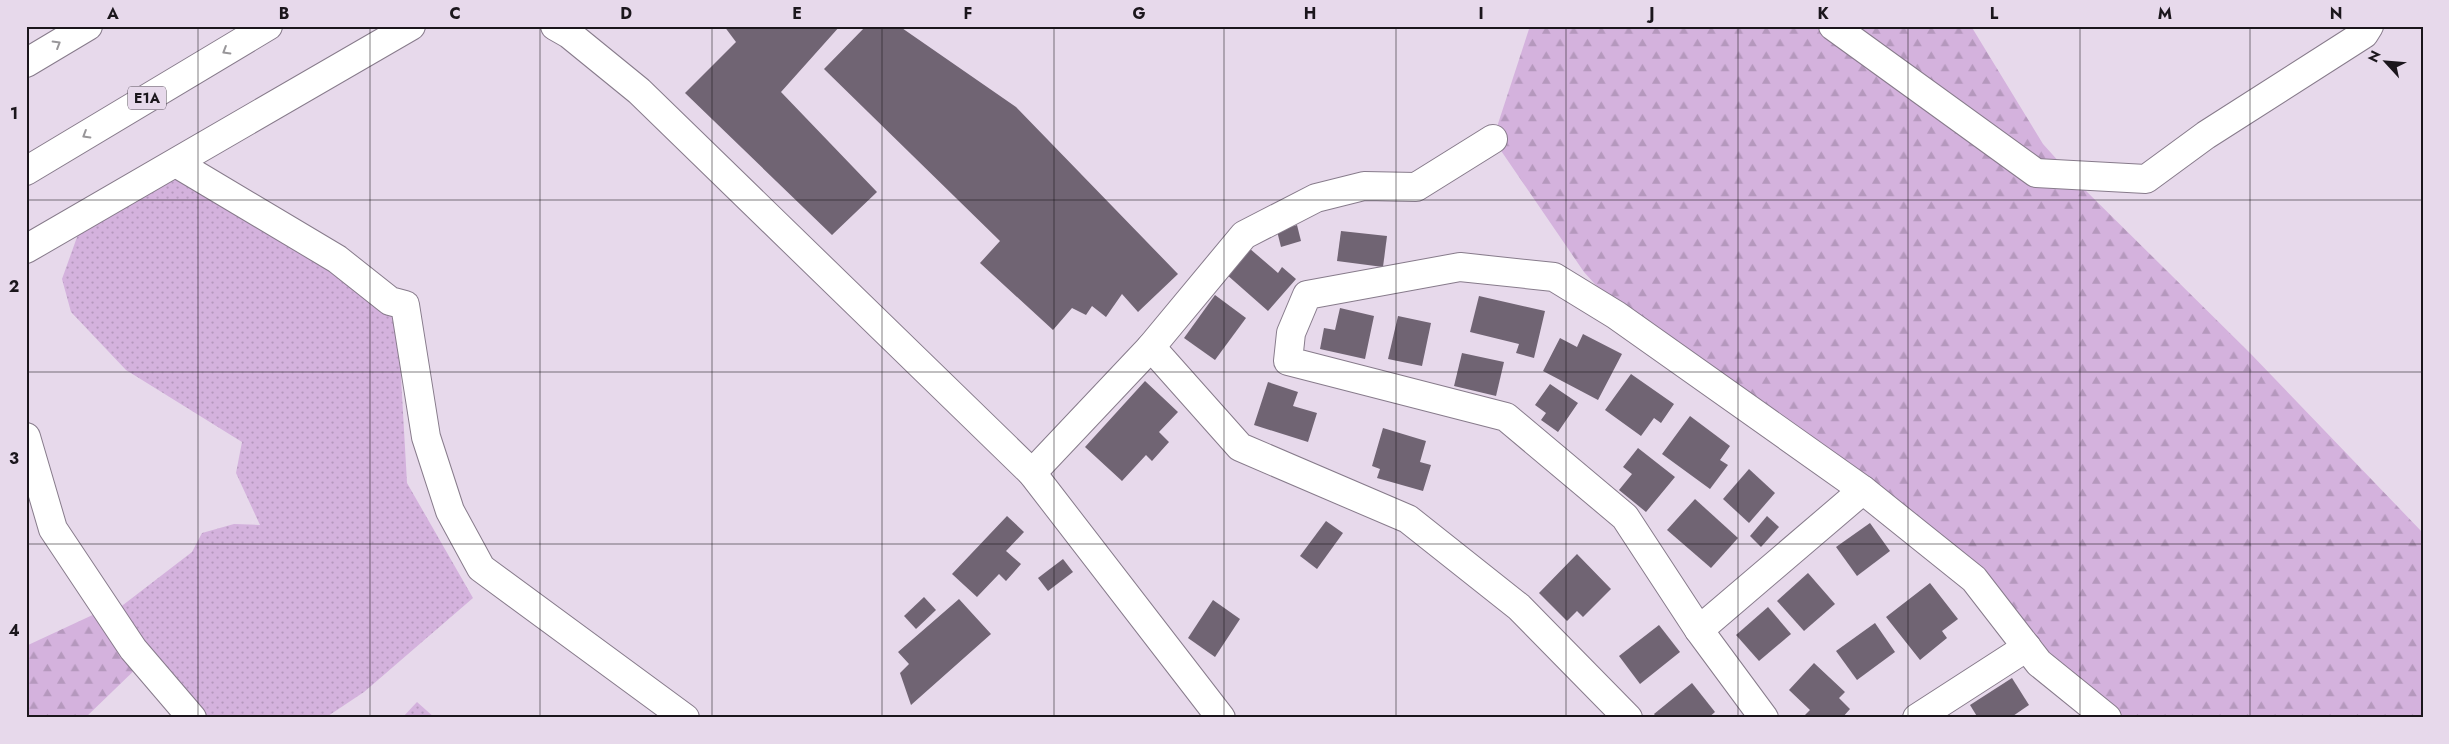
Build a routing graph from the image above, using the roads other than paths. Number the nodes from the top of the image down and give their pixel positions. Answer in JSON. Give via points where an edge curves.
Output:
{"nodes":[{"id":1,"x":88,"y":26,"type":"edge"},
{"id":2,"x":268,"y":26,"type":"edge"},
{"id":3,"x":411,"y":26,"type":"edge"},
{"id":4,"x":554,"y":26,"type":"edge"},
{"id":5,"x":1833,"y":26,"type":"edge"},
{"id":6,"x":2369,"y":26,"type":"edge"},
{"id":7,"x":26,"y":62,"type":"edge"},
{"id":8,"x":1493,"y":139,"type":"dead end"},
{"id":9,"x":176,"y":163,"type":"junction"},
{"id":10,"x":26,"y":171,"type":"edge"},
{"id":11,"x":26,"y":249,"type":"edge"},
{"id":12,"x":1151,"y":348,"type":"junction"},
{"id":13,"x":26,"y":437,"type":"edge"},
{"id":14,"x":1032,"y":473,"type":"junction"},
{"id":15,"x":1863,"y":490,"type":"junction"},
{"id":16,"x":1699,"y":630,"type":"junction"},
{"id":17,"x":2027,"y":647,"type":"junction"},
{"id":18,"x":192,"y":718,"type":"edge"},
{"id":19,"x":685,"y":718,"type":"edge"},
{"id":20,"x":1221,"y":718,"type":"edge"},
{"id":21,"x":1628,"y":718,"type":"edge"},
{"id":22,"x":1764,"y":718,"type":"edge"},
{"id":23,"x":1917,"y":718,"type":"edge"},
{"id":24,"x":2107,"y":718,"type":"edge"}],
"edges":[{"from":7,"to":1,"type":"main road","one_way":true},
{"from":2,"to":10,"type":"main road","number":"E1A","one_way":true},
{"from":3,"to":9,"type":"main road"},
{"from":4,"to":14,"type":"main road","via":[[569,34],[639,91]]},
{"from":5,"to":6,"type":"main road","via":[[2036,173],[2146,179],[2206,135],[2364,34]]},
{"from":8,"to":12,"type":"main road","via":[[1416,187],[1364,186],[1316,198],[1244,235]]},
{"from":9,"to":11,"type":"main road"},
{"from":9,"to":19,"type":"main road","via":[[337,259],[390,301],[405,306],[426,437],[450,511],[481,568]]},
{"from":12,"to":14,"type":"main road"},
{"from":12,"to":21,"type":"main road","via":[[1240,447],[1408,519],[1519,607]]},
{"from":13,"to":18,"type":"main road","via":[[54,529],[133,649]]},
{"from":14,"to":20,"type":"main road"},
{"from":15,"to":16,"type":"main road"},
{"from":15,"to":16,"type":"main road","via":[[1616,314],[1554,276],[1460,267],[1307,295],[1292,333],[1288,361],[1506,417],[1625,517]]},
{"from":15,"to":17,"type":"main road","via":[[1974,579]]},
{"from":16,"to":22,"type":"main road"},
{"from":17,"to":23,"type":"main road"},
{"from":17,"to":24,"type":"main road","via":[[2039,663]]}]}
